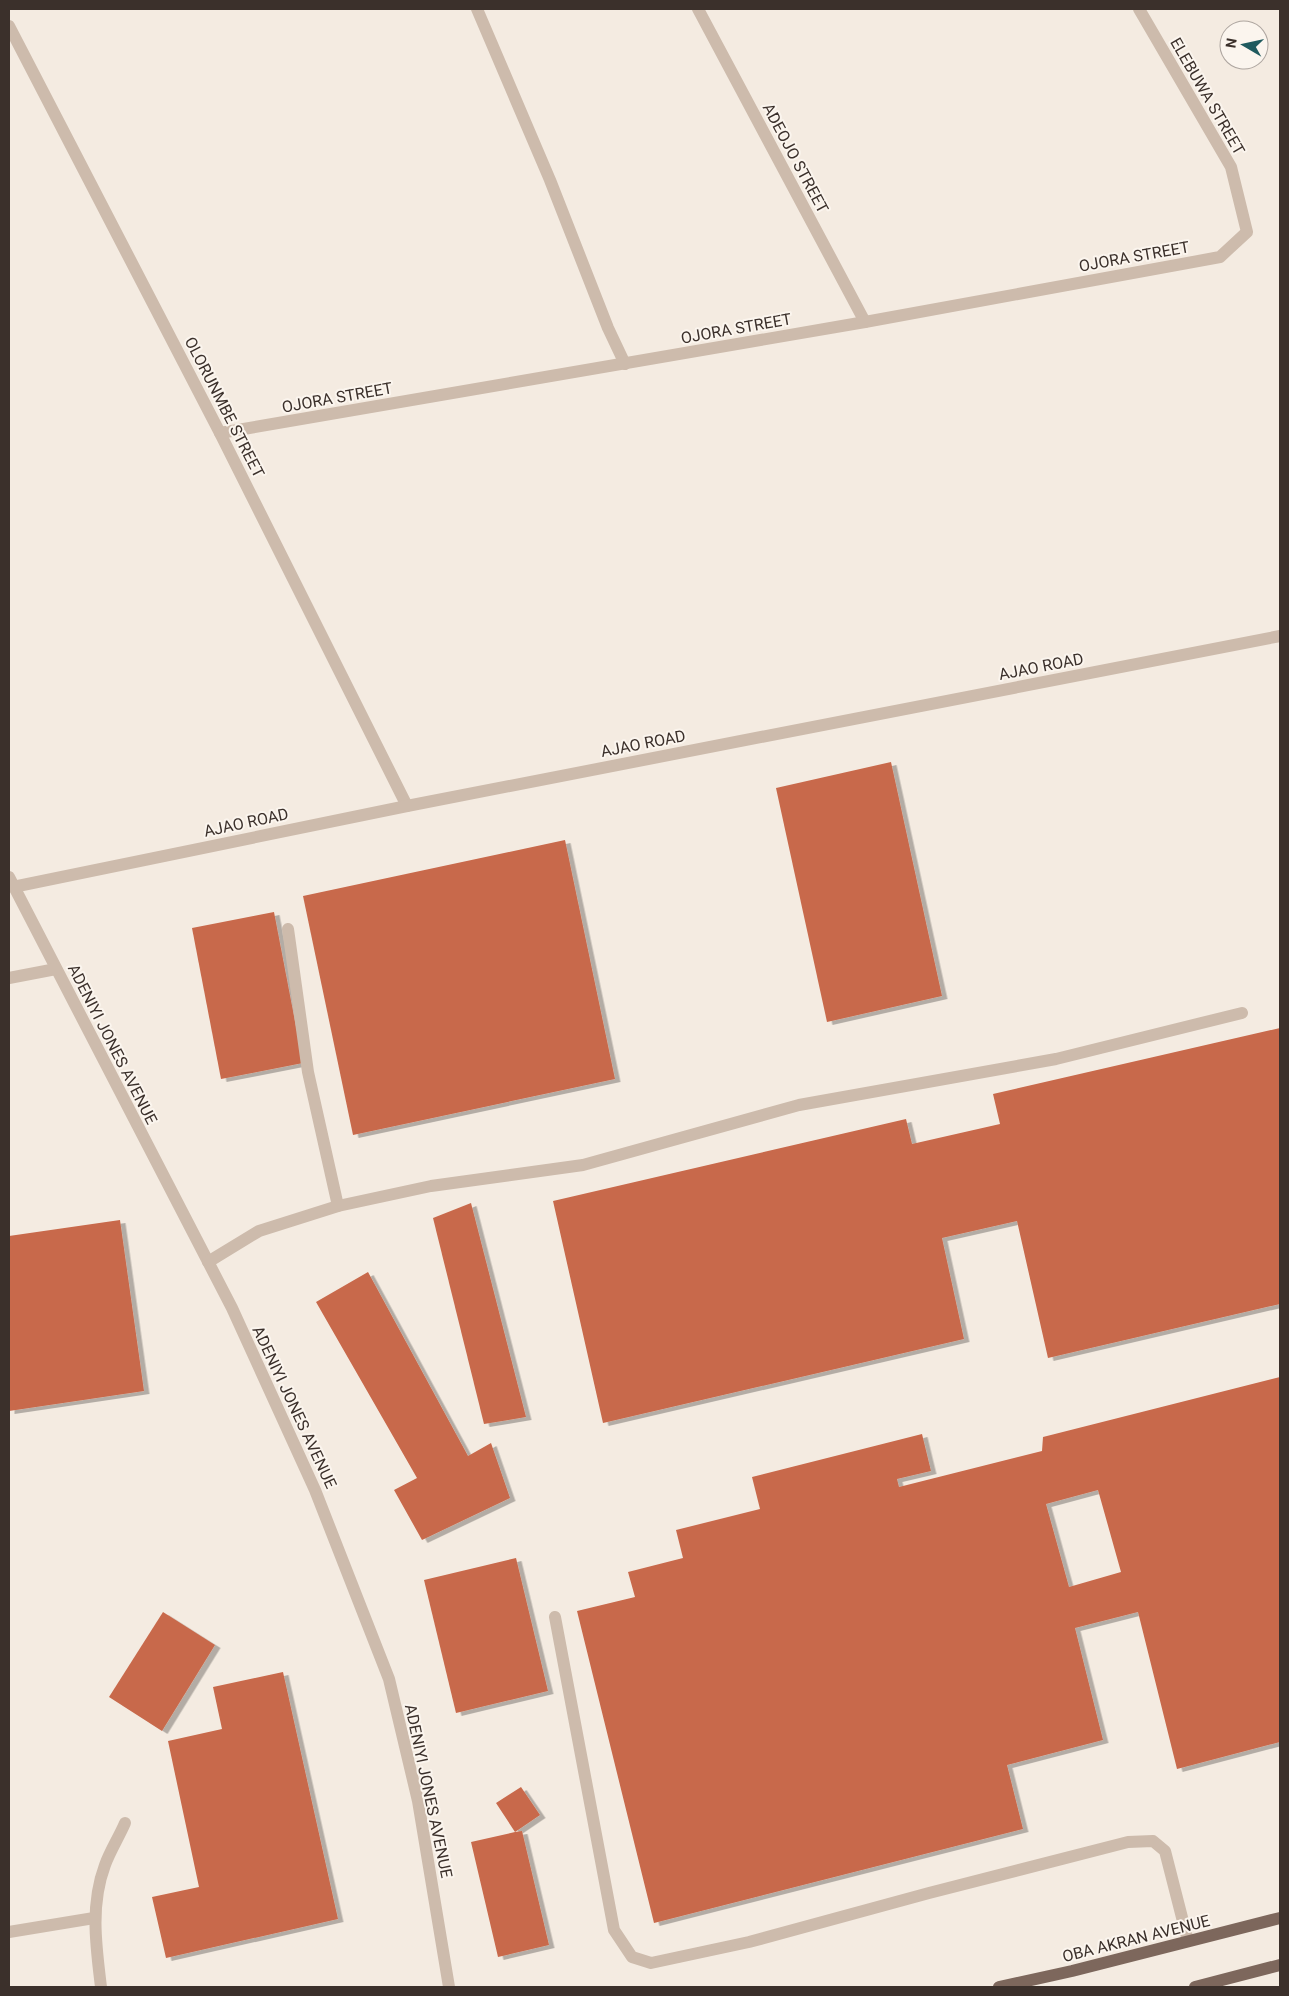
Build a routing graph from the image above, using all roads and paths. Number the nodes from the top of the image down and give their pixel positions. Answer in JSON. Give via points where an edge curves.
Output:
{"nodes":[{"id":1,"x":477,"y":9,"type":"edge"},
{"id":2,"x":698,"y":9,"type":"edge"},
{"id":3,"x":1139,"y":9,"type":"edge"},
{"id":4,"x":9,"y":26,"type":"edge"},
{"id":5,"x":1247,"y":232,"type":"joint"},
{"id":6,"x":865,"y":322,"type":"junction"},
{"id":7,"x":625,"y":364,"type":"junction"},
{"id":8,"x":220,"y":433,"type":"junction"},
{"id":9,"x":1280,"y":636,"type":"edge"},
{"id":10,"x":407,"y":806,"type":"junction"},
{"id":11,"x":11,"y":882,"type":"edge"},
{"id":12,"x":288,"y":929,"type":"dead end"},
{"id":13,"x":56,"y":969,"type":"junction"},
{"id":14,"x":9,"y":978,"type":"edge"},
{"id":15,"x":1242,"y":1012,"type":"dead end"},
{"id":16,"x":338,"y":1206,"type":"junction"},
{"id":17,"x":208,"y":1262,"type":"junction"},
{"id":18,"x":555,"y":1617,"type":"dead end"},
{"id":19,"x":125,"y":1823,"type":"dead end"},
{"id":20,"x":94,"y":1918,"type":"junction"},
{"id":21,"x":1280,"y":1918,"type":"edge"},
{"id":22,"x":9,"y":1932,"type":"edge"},
{"id":23,"x":1188,"y":1941,"type":"junction"},
{"id":24,"x":1280,"y":1965,"type":"edge"},
{"id":25,"x":101,"y":1987,"type":"edge"},
{"id":26,"x":449,"y":1987,"type":"edge"},
{"id":27,"x":1000,"y":1987,"type":"edge"},
{"id":28,"x":1195,"y":1987,"type":"edge"}],
"edges":[{"from":1,"to":7,"type":"street"},
{"from":2,"to":6,"type":"street","name":"ADEOJO STREET"},
{"from":3,"to":5,"type":"street","name":"ELEBUWA STREET","via":[[1231,167]]},
{"from":4,"to":8,"type":"street","name":"OLORUNMBE STREET"},
{"from":5,"to":6,"type":"street","name":"OJORA STREET","via":[[1220,257]]},
{"from":6,"to":7,"type":"street","name":"OJORA STREET"},
{"from":7,"to":8,"type":"street","name":"OJORA STREET"},
{"from":8,"to":10,"type":"street","name":"OLORUNMBE STREET"},
{"from":9,"to":10,"type":"street","name":"AJAO ROAD"},
{"from":10,"to":11,"type":"street","name":"AJAO ROAD"},
{"from":11,"to":13,"type":"street","name":"ADENIYI JONES AVENUE"},
{"from":12,"to":16,"type":"street","via":[[308,1072]]},
{"from":13,"to":14,"type":"street"},
{"from":13,"to":17,"type":"street","name":"ADENIYI JONES AVENUE"},
{"from":15,"to":16,"type":"street","via":[[1056,1058],[799,1105],[582,1165],[430,1186]]},
{"from":16,"to":17,"type":"street","via":[[259,1231]]},
{"from":17,"to":26,"type":"street","name":"ADENIYI JONES AVENUE","via":[[316,1490],[389,1679],[418,1801]]},
{"from":18,"to":23,"type":"street","via":[[614,1930],[632,1957],[651,1963],[749,1942],[1118,1844],[1153,1841],[1165,1851]]},
{"from":19,"to":20,"type":"street","via":[[104,1865]]},
{"from":20,"to":22,"type":"street"},
{"from":20,"to":25,"type":"street"},
{"from":21,"to":23,"type":"main road","name":"OBA AKRAN AVENUE"},
{"from":23,"to":27,"type":"main road","name":"OBA AKRAN AVENUE"},
{"from":24,"to":28,"type":"main road"}]}
